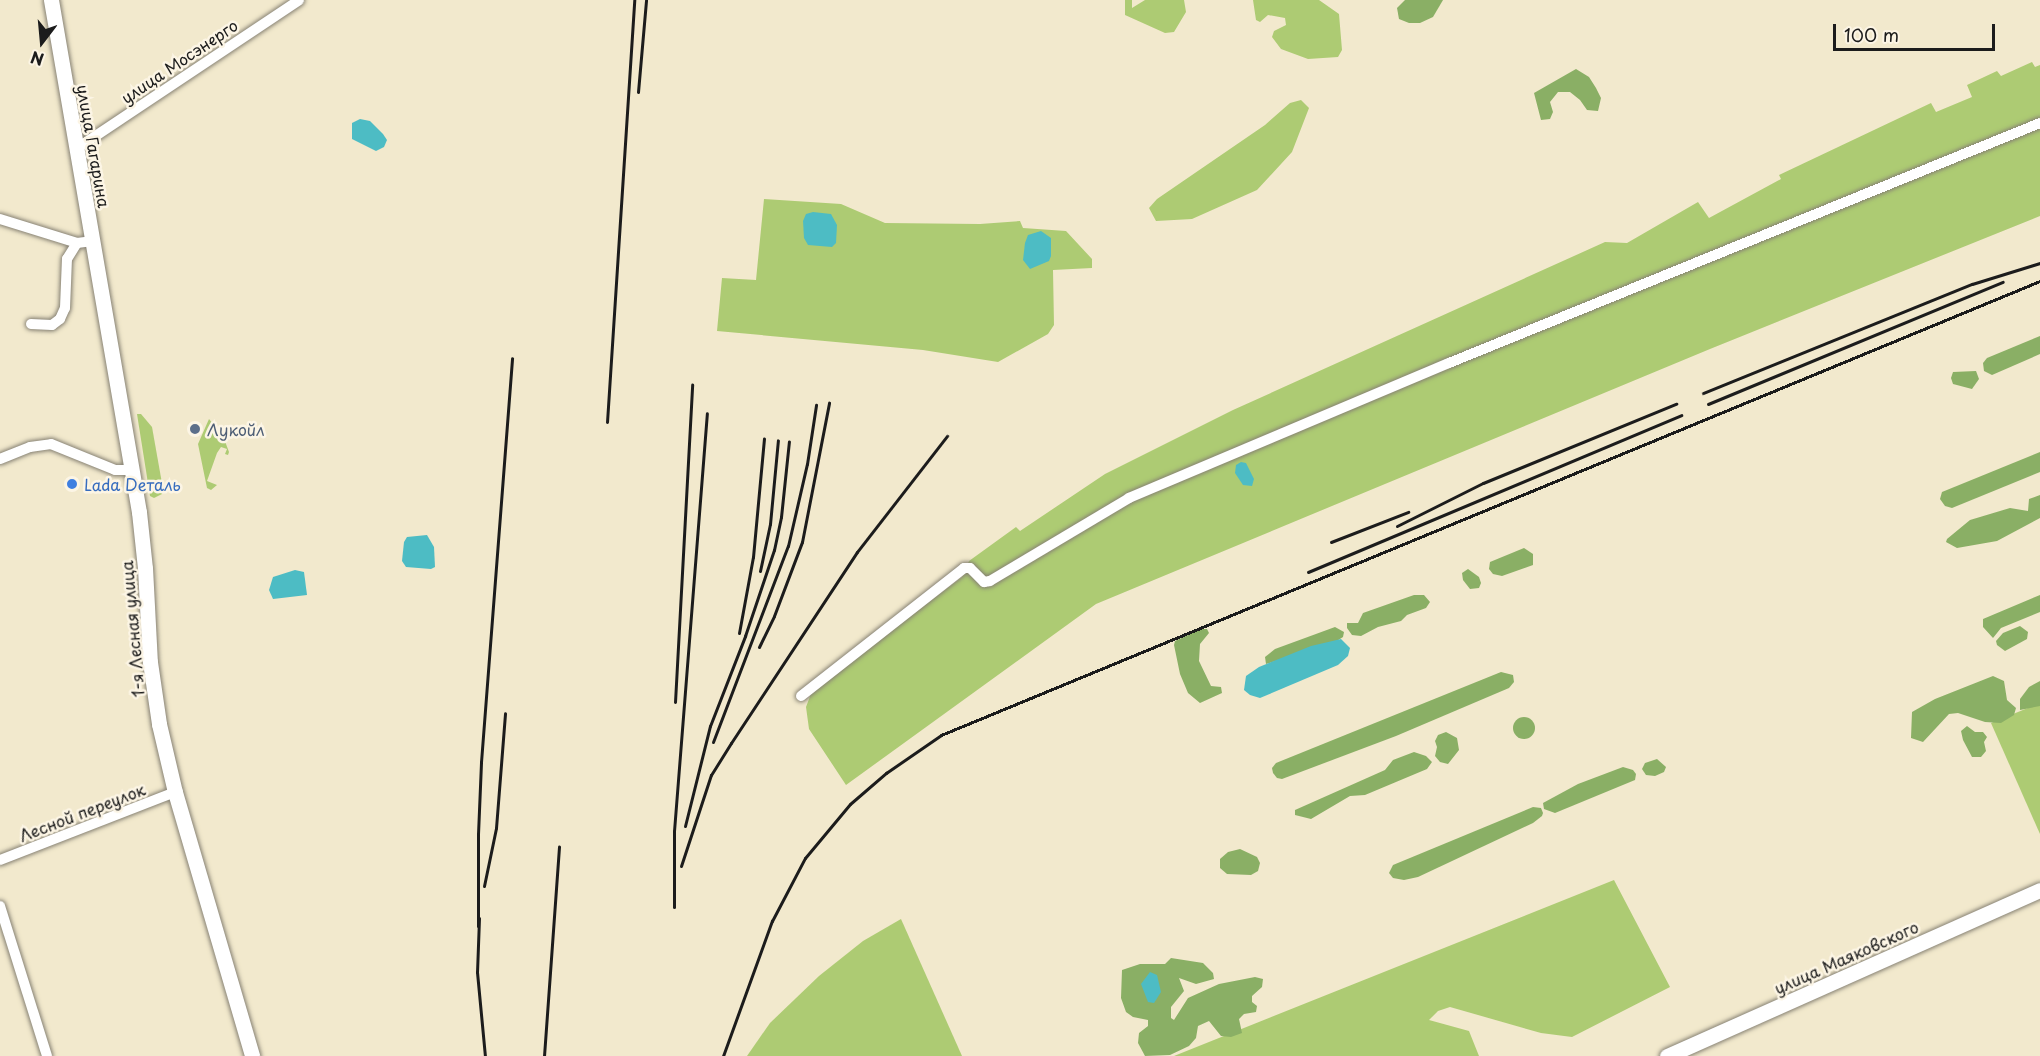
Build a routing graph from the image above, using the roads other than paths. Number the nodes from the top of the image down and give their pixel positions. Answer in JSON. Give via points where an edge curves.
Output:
{"nodes":[{"id":1,"x":51,"y":0,"type":"edge"},
{"id":2,"x":299,"y":0,"type":"edge"},
{"id":3,"x":2040,"y":123,"type":"edge"},
{"id":4,"x":76,"y":149,"type":"junction"},
{"id":5,"x":0,"y":219,"type":"edge"},
{"id":6,"x":85,"y":242,"type":"junction"},
{"id":7,"x":102,"y":298,"type":"joint"},
{"id":8,"x":31,"y":324,"type":"dead end"},
{"id":9,"x":0,"y":459,"type":"edge"},
{"id":10,"x":131,"y":470,"type":"junction"},
{"id":11,"x":801,"y":696,"type":"dead end"},
{"id":12,"x":175,"y":792,"type":"junction"},
{"id":13,"x":0,"y":860,"type":"edge"},
{"id":14,"x":2040,"y":890,"type":"edge"},
{"id":15,"x":0,"y":906,"type":"edge"},
{"id":16,"x":47,"y":1056,"type":"edge"},
{"id":17,"x":252,"y":1056,"type":"edge"},
{"id":18,"x":1667,"y":1056,"type":"edge"}],
"edges":[{"from":1,"to":4,"type":"main road","name":"улица Гагарина"},
{"from":2,"to":4,"type":"street","name":"улица Мосэнерго"},
{"from":3,"to":11,"type":"street","via":[[1449,363],[1129,498],[990,581],[984,582],[970,568],[964,568]]},
{"from":4,"to":6,"type":"main road","name":"улица Гагарина"},
{"from":5,"to":6,"type":"street"},
{"from":6,"to":7,"type":"main road","name":"улица Гагарина"},
{"from":6,"to":8,"type":"street","via":[[67,259],[65,308],[60,319],[52,326]]},
{"from":7,"to":10,"type":"main road","name":"1-я Лесная улица"},
{"from":9,"to":10,"type":"street","via":[[30,447],[51,444],[115,470]]},
{"from":10,"to":12,"type":"main road","name":"1-я Лесная улица","via":[[145,568],[150,662]]},
{"from":12,"to":13,"type":"street","name":"Лесной переулок"},
{"from":12,"to":17,"type":"main road","name":"1-я Лесная улица"},
{"from":14,"to":18,"type":"main road","name":"улица Маяковского"},
{"from":15,"to":16,"type":"street"}]}
